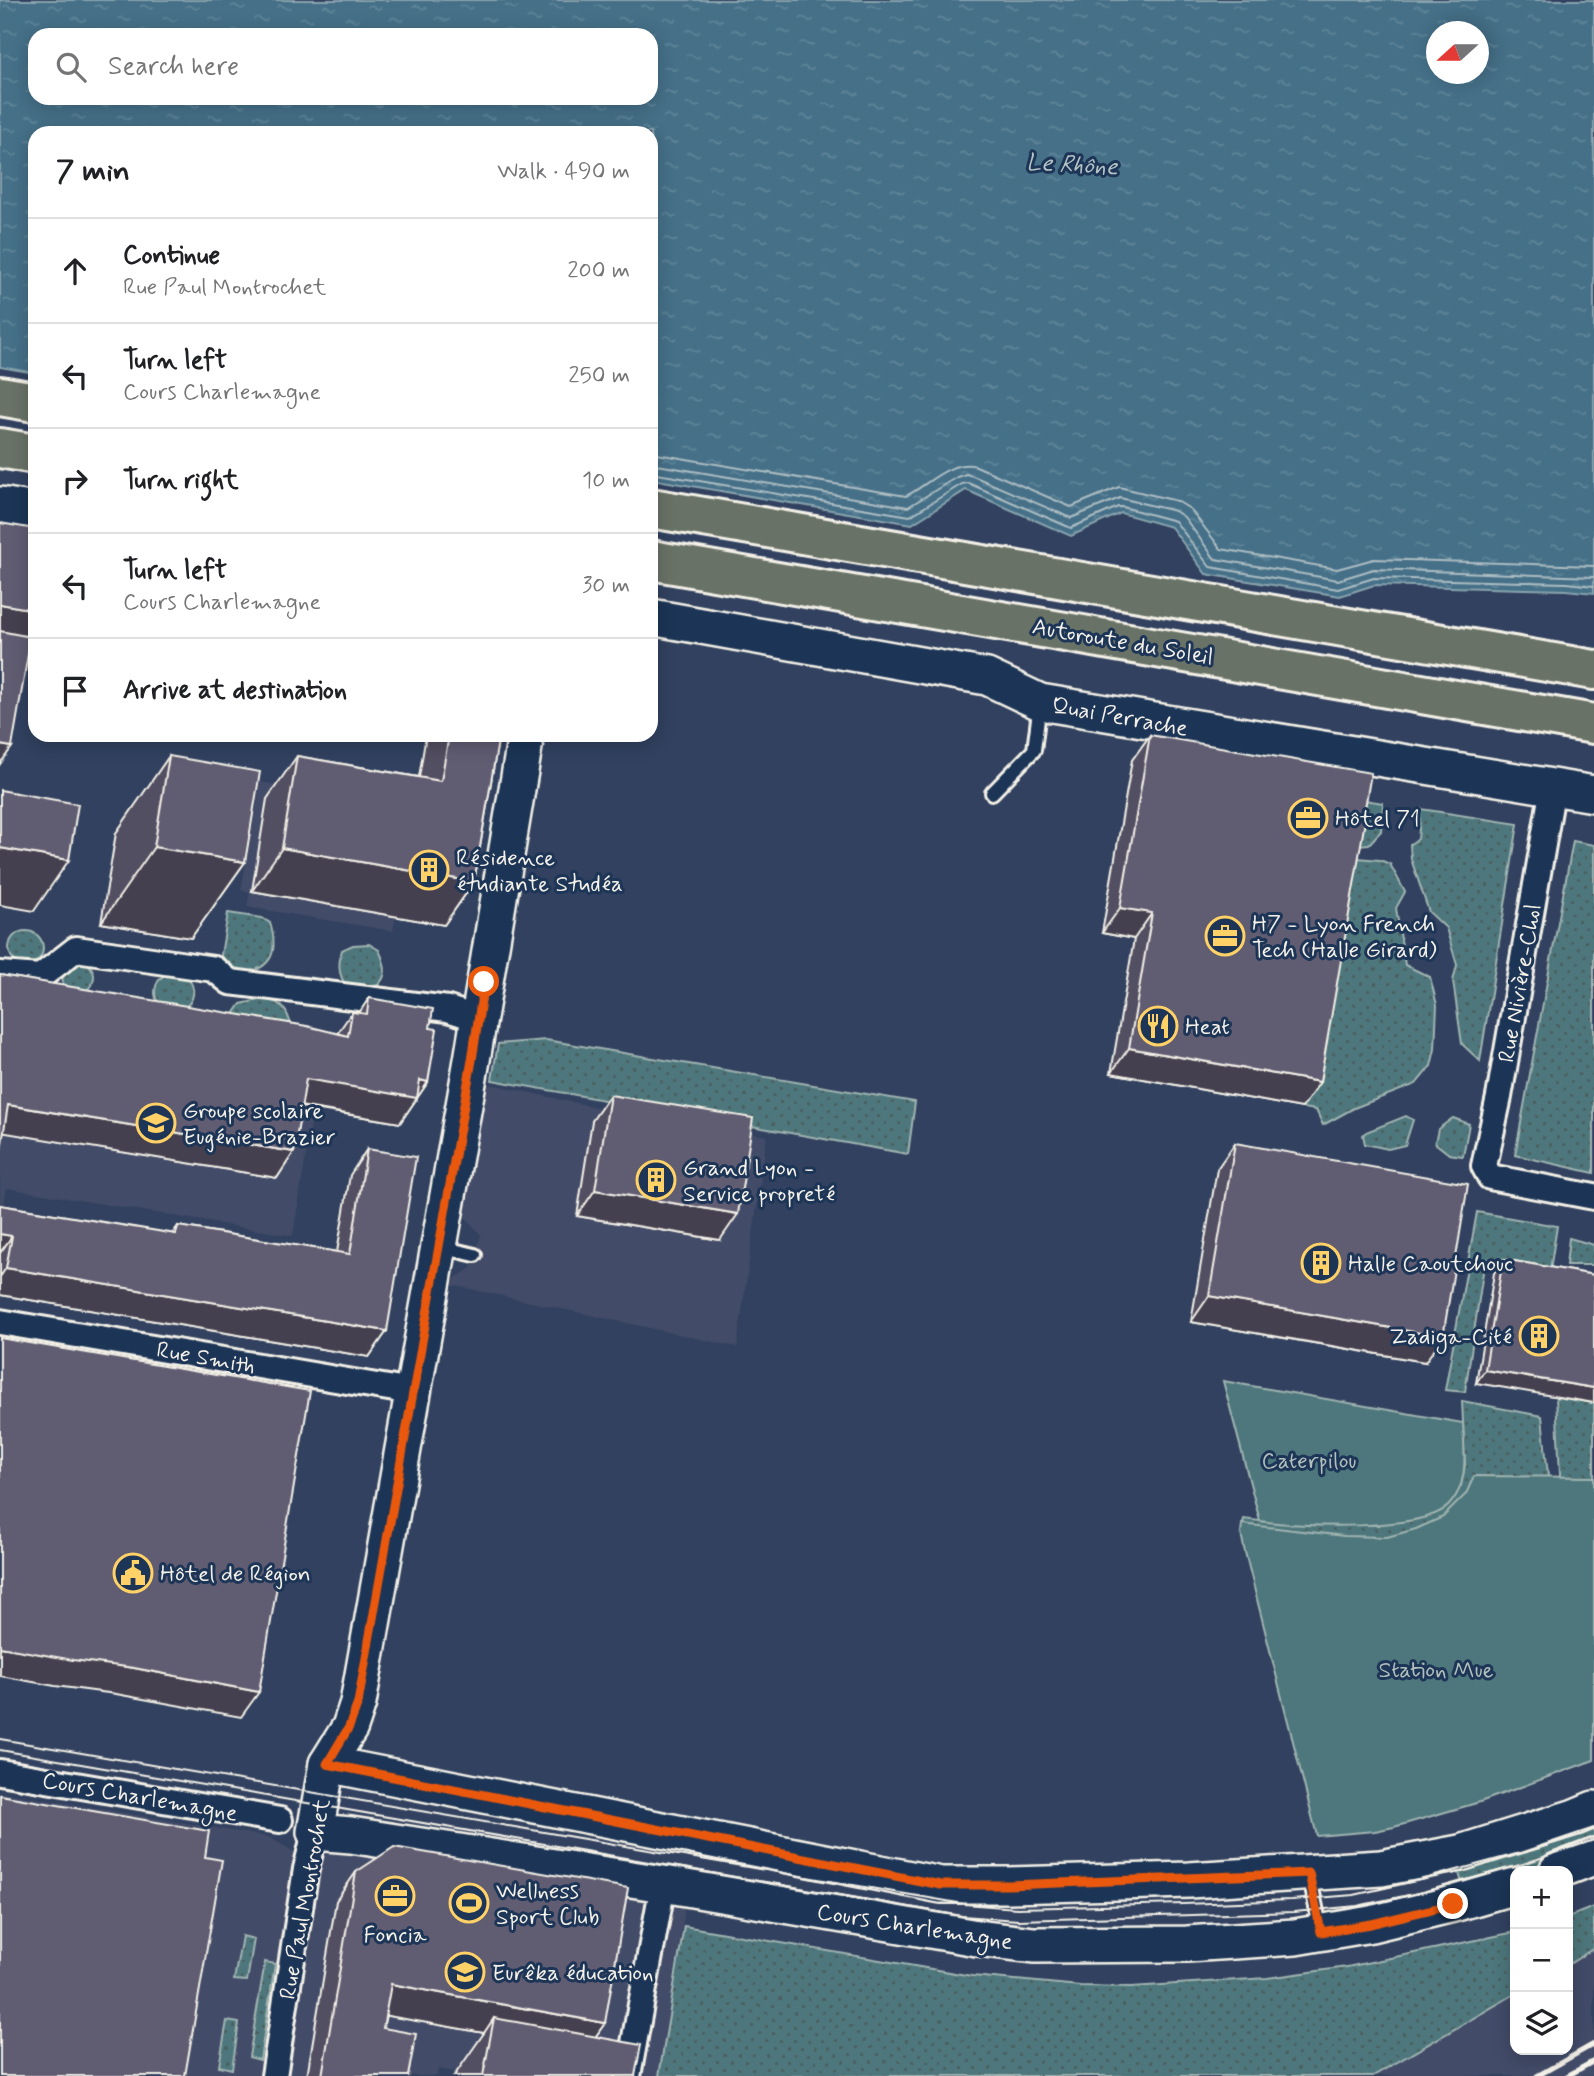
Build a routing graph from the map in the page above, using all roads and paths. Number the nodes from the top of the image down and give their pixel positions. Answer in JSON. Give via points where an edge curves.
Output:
{"nodes":[{"id":1,"x":0,"y":396,"type":"edge"},
{"id":2,"x":28,"y":401,"type":"edge"},
{"id":3,"x":0,"y":448,"type":"edge"},
{"id":4,"x":28,"y":453,"type":"edge"},
{"id":5,"x":0,"y":505,"type":"edge"},
{"id":6,"x":658,"y":509,"type":"edge"},
{"id":7,"x":28,"y":510,"type":"edge"},
{"id":8,"x":658,"y":561,"type":"edge"},
{"id":9,"x":658,"y":618,"type":"edge"},
{"id":10,"x":1594,"y":670,"type":"edge"},
{"id":11,"x":1040,"y":702,"type":"junction"},
{"id":12,"x":1501,"y":709,"type":"junction"},
{"id":13,"x":1594,"y":724,"type":"edge"},
{"id":14,"x":1594,"y":736,"type":"edge"},
{"id":15,"x":525,"y":742,"type":"edge"},
{"id":16,"x":1553,"y":787,"type":"junction"},
{"id":17,"x":992,"y":793,"type":"dead end"},
{"id":18,"x":1594,"y":794,"type":"edge"},
{"id":19,"x":0,"y":974,"type":"edge"},
{"id":20,"x":479,"y":1019,"type":"junction"},
{"id":21,"x":1594,"y":1197,"type":"edge"},
{"id":22,"x":438,"y":1247,"type":"junction"},
{"id":23,"x":475,"y":1255,"type":"dead end"},
{"id":24,"x":0,"y":1322,"type":"edge"},
{"id":25,"x":412,"y":1392,"type":"junction"},
{"id":26,"x":327,"y":1764,"type":"junction"},
{"id":27,"x":0,"y":1772,"type":"edge"},
{"id":28,"x":1594,"y":1809,"type":"edge"},
{"id":29,"x":280,"y":1820,"type":"dead end"},
{"id":30,"x":315,"y":1832,"type":"junction"},
{"id":31,"x":1594,"y":1857,"type":"edge"},
{"id":32,"x":1570,"y":1866,"type":"edge"},
{"id":33,"x":1309,"y":1873,"type":"junction"},
{"id":34,"x":663,"y":1884,"type":"junction"},
{"id":35,"x":1510,"y":1887,"type":"edge"},
{"id":36,"x":1321,"y":1932,"type":"junction"},
{"id":37,"x":274,"y":2076,"type":"edge"},
{"id":38,"x":628,"y":2076,"type":"edge"}],
"edges":[{"from":1,"to":2,"type":"highway"},
{"from":3,"to":4,"type":"highway"},
{"from":5,"to":7,"type":"street"},
{"from":6,"to":10,"type":"highway"},
{"from":8,"to":12,"type":"highway","name":"Autoroute du Soleil"},
{"from":9,"to":11,"type":"street","name":"Quai Perrache","via":[[987,677]]},
{"from":11,"to":16,"type":"street","name":"Quai Perrache"},
{"from":11,"to":17,"type":"lane","via":[[1034,750]]},
{"from":12,"to":13,"type":"highway","name":"Autoroute du Soleil"},
{"from":12,"to":14,"type":"highway"},
{"from":15,"to":20,"type":"street","name":"Rue Paul Montrochet"},
{"from":16,"to":18,"type":"street","name":"Quai Perrache"},
{"from":16,"to":21,"type":"street","name":"Rue Nivière-Chol","via":[[1484,1166],[1490,1177]]},
{"from":19,"to":20,"type":"street","via":[[40,977],[76,949],[214,969],[230,982],[448,1009]]},
{"from":20,"to":22,"type":"street","name":"Rue Paul Montrochet"},
{"from":22,"to":23,"type":"lane"},
{"from":22,"to":25,"type":"street","name":"Rue Paul Montrochet"},
{"from":24,"to":25,"type":"street","name":"Rue Smith"},
{"from":25,"to":26,"type":"street","name":"Rue Paul Montrochet","via":[[358,1703]]},
{"from":26,"to":30,"type":"street","name":"Rue Paul Montrochet"},
{"from":26,"to":33,"type":"street","name":"Cours Charlemagne","via":[[941,1885]]},
{"from":27,"to":29,"type":"street","name":"Cours Charlemagne"},
{"from":28,"to":33,"type":"street","name":"Cours Charlemagne","via":[[1460,1853],[1381,1868]]},
{"from":30,"to":34,"type":"street","name":"Cours Charlemagne"},
{"from":30,"to":37,"type":"street","name":"Rue Paul Montrochet"},
{"from":31,"to":32,"type":"street"},
{"from":33,"to":36,"type":"lane"},
{"from":34,"to":36,"type":"street","name":"Cours Charlemagne","via":[[1034,1945],[1187,1944]]},
{"from":34,"to":38,"type":"street"},
{"from":35,"to":36,"type":"street","name":"Cours Charlemagne","via":[[1440,1908]]}]}
